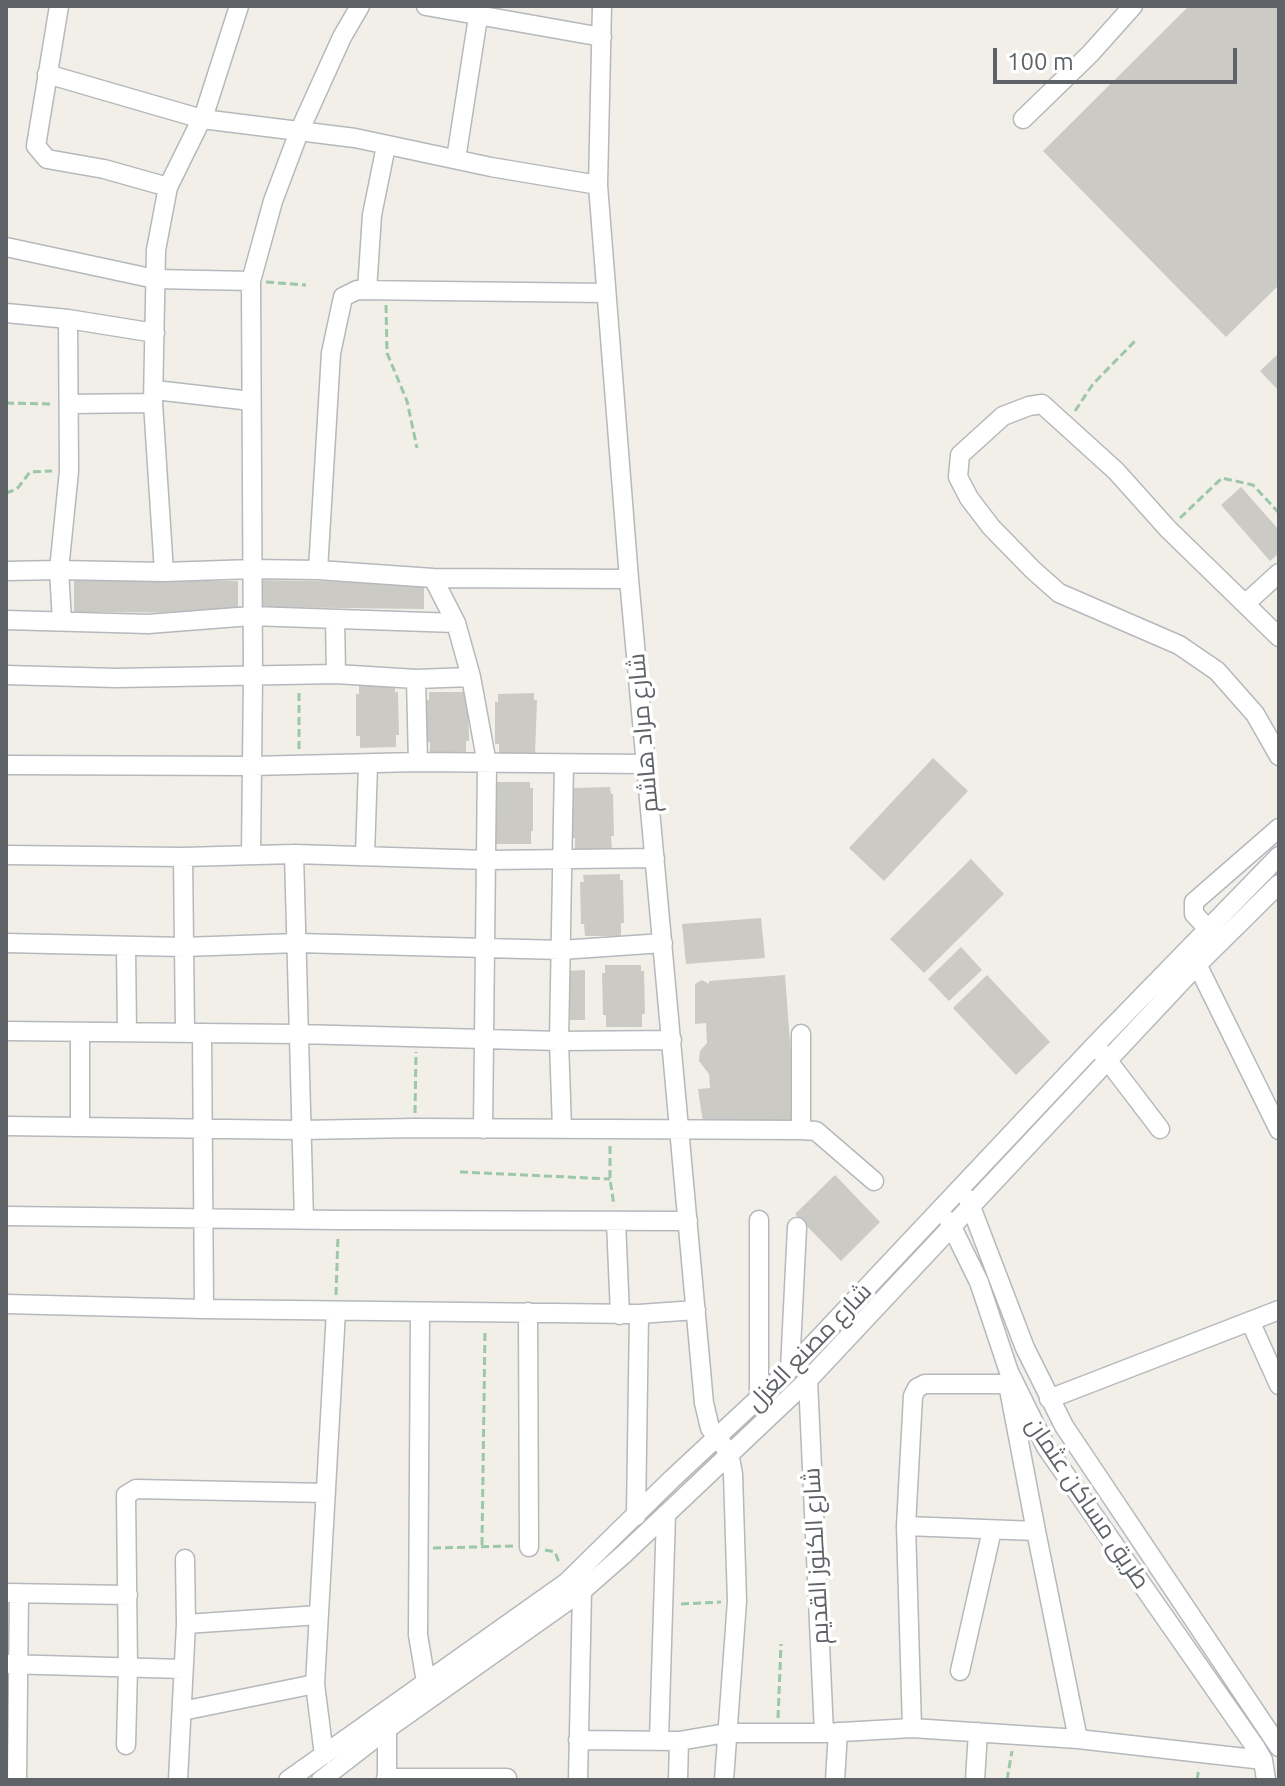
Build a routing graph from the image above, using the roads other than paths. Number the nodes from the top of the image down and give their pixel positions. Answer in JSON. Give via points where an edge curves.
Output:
{"nodes":[{"id":1,"x":59,"y":6,"type":"edge"},
{"id":2,"x":239,"y":6,"type":"edge"},
{"id":3,"x":360,"y":6,"type":"edge"},
{"id":4,"x":426,"y":6,"type":"edge"},
{"id":5,"x":602,"y":6,"type":"edge"},
{"id":6,"x":1133,"y":6,"type":"edge"},
{"id":7,"x":478,"y":17,"type":"junction"},
{"id":8,"x":602,"y":37,"type":"junction"},
{"id":9,"x":47,"y":74,"type":"junction"},
{"id":10,"x":202,"y":119,"type":"junction"},
{"id":11,"x":1023,"y":119,"type":"dead end"},
{"id":12,"x":299,"y":132,"type":"junction"},
{"id":13,"x":386,"y":146,"type":"junction"},
{"id":14,"x":456,"y":159,"type":"junction"},
{"id":15,"x":598,"y":185,"type":"junction"},
{"id":16,"x":168,"y":187,"type":"junction"},
{"id":17,"x":6,"y":247,"type":"edge"},
{"id":18,"x":155,"y":279,"type":"junction"},
{"id":19,"x":251,"y":281,"type":"junction"},
{"id":20,"x":376,"y":290,"type":"junction"},
{"id":21,"x":606,"y":293,"type":"junction"},
{"id":22,"x":6,"y":313,"type":"edge"},
{"id":23,"x":68,"y":319,"type":"junction"},
{"id":24,"x":155,"y":333,"type":"junction"},
{"id":25,"x":154,"y":397,"type":"junction"},
{"id":26,"x":251,"y":401,"type":"junction"},
{"id":27,"x":69,"y":404,"type":"junction"},
{"id":28,"x":253,"y":569,"type":"junction"},
{"id":29,"x":59,"y":570,"type":"junction"},
{"id":30,"x":318,"y":570,"type":"junction"},
{"id":31,"x":6,"y":571,"type":"edge"},
{"id":32,"x":164,"y":572,"type":"junction"},
{"id":33,"x":1279,"y":573,"type":"edge"},
{"id":34,"x":433,"y":578,"type":"junction"},
{"id":35,"x":629,"y":579,"type":"junction"},
{"id":36,"x":1245,"y":604,"type":"junction"},
{"id":37,"x":251,"y":616,"type":"junction"},
{"id":38,"x":335,"y":619,"type":"junction"},
{"id":39,"x":6,"y":620,"type":"edge"},
{"id":40,"x":62,"y":621,"type":"junction"},
{"id":41,"x":456,"y":623,"type":"junction"},
{"id":42,"x":1279,"y":637,"type":"edge"},
{"id":43,"x":336,"y":674,"type":"junction"},
{"id":44,"x":6,"y":675,"type":"edge"},
{"id":45,"x":253,"y":676,"type":"junction"},
{"id":46,"x":471,"y":677,"type":"junction"},
{"id":47,"x":416,"y":679,"type":"junction"},
{"id":48,"x":1279,"y":756,"type":"edge"},
{"id":49,"x":418,"y":762,"type":"junction"},
{"id":50,"x":487,"y":764,"type":"junction"},
{"id":51,"x":564,"y":764,"type":"junction"},
{"id":52,"x":646,"y":764,"type":"junction"},
{"id":53,"x":6,"y":765,"type":"edge"},
{"id":54,"x":368,"y":765,"type":"junction"},
{"id":55,"x":251,"y":766,"type":"junction"},
{"id":56,"x":1279,"y":828,"type":"edge"},
{"id":57,"x":251,"y":854,"type":"junction"},
{"id":58,"x":294,"y":854,"type":"junction"},
{"id":59,"x":6,"y":855,"type":"edge"},
{"id":60,"x":365,"y":855,"type":"junction"},
{"id":61,"x":1279,"y":856,"type":"edge"},
{"id":62,"x":183,"y":857,"type":"junction"},
{"id":63,"x":655,"y":858,"type":"junction"},
{"id":64,"x":563,"y":859,"type":"junction"},
{"id":65,"x":488,"y":860,"type":"junction"},
{"id":66,"x":1279,"y":884,"type":"edge"},
{"id":67,"x":1214,"y":935,"type":"junction"},
{"id":68,"x":6,"y":943,"type":"edge"},
{"id":69,"x":298,"y":943,"type":"junction"},
{"id":70,"x":663,"y":943,"type":"junction"},
{"id":71,"x":126,"y":947,"type":"junction"},
{"id":72,"x":183,"y":947,"type":"junction"},
{"id":73,"x":1189,"y":947,"type":"junction"},
{"id":74,"x":486,"y":949,"type":"junction"},
{"id":75,"x":561,"y":950,"type":"junction"},
{"id":76,"x":1197,"y":965,"type":"junction"},
{"id":77,"x":6,"y":1031,"type":"edge"},
{"id":78,"x":80,"y":1032,"type":"junction"},
{"id":79,"x":127,"y":1032,"type":"junction"},
{"id":80,"x":194,"y":1032,"type":"junction"},
{"id":81,"x":298,"y":1034,"type":"junction"},
{"id":82,"x":801,"y":1034,"type":"dead end"},
{"id":83,"x":484,"y":1038,"type":"junction"},
{"id":84,"x":672,"y":1040,"type":"junction"},
{"id":85,"x":559,"y":1041,"type":"junction"},
{"id":86,"x":1096,"y":1044,"type":"junction"},
{"id":87,"x":1109,"y":1061,"type":"junction"},
{"id":88,"x":6,"y":1126,"type":"edge"},
{"id":89,"x":80,"y":1126,"type":"junction"},
{"id":90,"x":202,"y":1129,"type":"junction"},
{"id":91,"x":483,"y":1129,"type":"junction"},
{"id":92,"x":562,"y":1129,"type":"junction"},
{"id":93,"x":680,"y":1129,"type":"junction"},
{"id":94,"x":1160,"y":1129,"type":"dead end"},
{"id":95,"x":300,"y":1130,"type":"junction"},
{"id":96,"x":801,"y":1130,"type":"junction"},
{"id":97,"x":1279,"y":1130,"type":"edge"},
{"id":98,"x":874,"y":1181,"type":"dead end"},
{"id":99,"x":964,"y":1185,"type":"junction"},
{"id":100,"x":941,"y":1208,"type":"junction"},
{"id":101,"x":971,"y":1208,"type":"junction"},
{"id":102,"x":6,"y":1216,"type":"edge"},
{"id":103,"x":202,"y":1219,"type":"junction"},
{"id":104,"x":304,"y":1220,"type":"junction"},
{"id":105,"x":759,"y":1220,"type":"dead end"},
{"id":106,"x":616,"y":1221,"type":"junction"},
{"id":107,"x":688,"y":1221,"type":"junction"},
{"id":108,"x":797,"y":1227,"type":"dead end"},
{"id":109,"x":953,"y":1228,"type":"junction"},
{"id":110,"x":978,"y":1255,"type":"junction"},
{"id":111,"x":6,"y":1304,"type":"edge"},
{"id":112,"x":204,"y":1309,"type":"junction"},
{"id":113,"x":696,"y":1310,"type":"junction"},
{"id":114,"x":1279,"y":1310,"type":"edge"},
{"id":115,"x":336,"y":1311,"type":"junction"},
{"id":116,"x":420,"y":1312,"type":"junction"},
{"id":117,"x":528,"y":1312,"type":"junction"},
{"id":118,"x":629,"y":1314,"type":"junction"},
{"id":119,"x":1250,"y":1321,"type":"junction"},
{"id":120,"x":790,"y":1369,"type":"junction"},
{"id":121,"x":808,"y":1380,"type":"junction"},
{"id":122,"x":1011,"y":1384,"type":"junction"},
{"id":123,"x":1279,"y":1385,"type":"edge"},
{"id":124,"x":1049,"y":1399,"type":"junction"},
{"id":125,"x":759,"y":1400,"type":"junction"},
{"id":126,"x":717,"y":1437,"type":"junction"},
{"id":127,"x":729,"y":1453,"type":"junction"},
{"id":128,"x":326,"y":1493,"type":"junction"},
{"id":129,"x":666,"y":1514,"type":"junction"},
{"id":130,"x":636,"y":1516,"type":"junction"},
{"id":131,"x":906,"y":1526,"type":"junction"},
{"id":132,"x":992,"y":1530,"type":"junction"},
{"id":133,"x":1036,"y":1531,"type":"junction"},
{"id":134,"x":529,"y":1547,"type":"road end"},
{"id":135,"x":185,"y":1559,"type":"dead end"},
{"id":136,"x":575,"y":1587,"type":"junction"},
{"id":137,"x":13,"y":1593,"type":"edge"},
{"id":138,"x":128,"y":1595,"type":"junction"},
{"id":139,"x":319,"y":1615,"type":"junction"},
{"id":140,"x":186,"y":1624,"type":"junction"},
{"id":141,"x":12,"y":1664,"type":"edge"},
{"id":142,"x":128,"y":1668,"type":"junction"},
{"id":143,"x":183,"y":1669,"type":"junction"},
{"id":144,"x":960,"y":1671,"type":"dead end"},
{"id":145,"x":426,"y":1682,"type":"junction"},
{"id":146,"x":315,"y":1684,"type":"junction"},
{"id":147,"x":182,"y":1711,"type":"junction"},
{"id":148,"x":912,"y":1728,"type":"junction"},
{"id":149,"x":387,"y":1729,"type":"junction"},
{"id":150,"x":831,"y":1732,"type":"junction"},
{"id":151,"x":978,"y":1732,"type":"junction"},
{"id":152,"x":726,"y":1733,"type":"junction"},
{"id":153,"x":1078,"y":1739,"type":"junction"},
{"id":154,"x":578,"y":1740,"type":"junction"},
{"id":155,"x":659,"y":1740,"type":"junction"},
{"id":156,"x":679,"y":1741,"type":"junction"},
{"id":157,"x":126,"y":1745,"type":"dead end"},
{"id":158,"x":1279,"y":1747,"type":"edge"},
{"id":159,"x":324,"y":1755,"type":"junction"},
{"id":160,"x":1263,"y":1760,"type":"junction"},
{"id":161,"x":507,"y":1778,"type":"edge"},
{"id":162,"x":386,"y":1779,"type":"edge"},
{"id":163,"x":17,"y":1780,"type":"edge"},
{"id":164,"x":178,"y":1780,"type":"edge"},
{"id":165,"x":288,"y":1780,"type":"edge"},
{"id":166,"x":321,"y":1780,"type":"edge"},
{"id":167,"x":578,"y":1780,"type":"edge"},
{"id":168,"x":678,"y":1780,"type":"edge"},
{"id":169,"x":724,"y":1780,"type":"edge"},
{"id":170,"x":835,"y":1780,"type":"edge"},
{"id":171,"x":975,"y":1780,"type":"edge"},
{"id":172,"x":1266,"y":1780,"type":"edge"}],
"edges":[{"from":1,"to":9,"type":"street"},
{"from":2,"to":10,"type":"street"},
{"from":3,"to":12,"type":"street"},
{"from":4,"to":7,"type":"street"},
{"from":5,"to":8,"type":"street","name":"شارع مراد هاشم"},
{"from":6,"to":11,"type":"street"},
{"from":7,"to":8,"type":"street"},
{"from":7,"to":14,"type":"street"},
{"from":8,"to":15,"type":"street","name":"شارع مراد هاشم"},
{"from":9,"to":10,"type":"street"},
{"from":9,"to":16,"type":"street","via":[[36,146],[47,159]]},
{"from":10,"to":12,"type":"street"},
{"from":10,"to":16,"type":"street"},
{"from":12,"to":13,"type":"street"},
{"from":12,"to":19,"type":"street"},
{"from":13,"to":14,"type":"street"},
{"from":13,"to":20,"type":"street","via":[[372,215]]},
{"from":14,"to":15,"type":"street"},
{"from":15,"to":21,"type":"street","name":"شارع مراد هاشم"},
{"from":16,"to":18,"type":"street"},
{"from":17,"to":18,"type":"street"},
{"from":18,"to":19,"type":"street"},
{"from":18,"to":24,"type":"street"},
{"from":19,"to":26,"type":"street"},
{"from":20,"to":21,"type":"street"},
{"from":20,"to":30,"type":"street","via":[[343,297],[331,353]]},
{"from":21,"to":35,"type":"street","name":"شارع مراد هاشم"},
{"from":22,"to":23,"type":"street"},
{"from":23,"to":24,"type":"street"},
{"from":23,"to":27,"type":"street"},
{"from":24,"to":25,"type":"street"},
{"from":25,"to":26,"type":"street"},
{"from":25,"to":27,"type":"street"},
{"from":25,"to":32,"type":"street"},
{"from":26,"to":28,"type":"street"},
{"from":27,"to":29,"type":"street","via":[[69,471]]},
{"from":28,"to":30,"type":"street"},
{"from":28,"to":32,"type":"street"},
{"from":28,"to":37,"type":"street"},
{"from":29,"to":31,"type":"street"},
{"from":29,"to":32,"type":"street"},
{"from":29,"to":40,"type":"street"},
{"from":30,"to":34,"type":"street"},
{"from":33,"to":36,"type":"street"},
{"from":34,"to":35,"type":"street"},
{"from":34,"to":41,"type":"street"},
{"from":35,"to":52,"type":"street","name":"شارع مراد هاشم"},
{"from":36,"to":42,"type":"street"},
{"from":36,"to":48,"type":"street","via":[[1116,471],[1042,404],[1003,416],[960,455],[958,477],[969,498],[1033,570],[1059,593],[1179,645],[1217,671],[1255,714]]},
{"from":37,"to":38,"type":"street"},
{"from":37,"to":40,"type":"street","via":[[148,624]]},
{"from":37,"to":45,"type":"street"},
{"from":38,"to":41,"type":"street"},
{"from":38,"to":43,"type":"street"},
{"from":39,"to":40,"type":"street"},
{"from":41,"to":46,"type":"street"},
{"from":43,"to":45,"type":"street"},
{"from":43,"to":47,"type":"street"},
{"from":44,"to":45,"type":"street"},
{"from":45,"to":55,"type":"street"},
{"from":46,"to":47,"type":"street"},
{"from":46,"to":50,"type":"street"},
{"from":47,"to":49,"type":"street"},
{"from":49,"to":50,"type":"street"},
{"from":49,"to":54,"type":"street"},
{"from":50,"to":51,"type":"street"},
{"from":50,"to":65,"type":"street"},
{"from":51,"to":52,"type":"street"},
{"from":51,"to":64,"type":"street"},
{"from":52,"to":63,"type":"street","name":"شارع مراد هاشم"},
{"from":53,"to":55,"type":"street"},
{"from":54,"to":55,"type":"street"},
{"from":54,"to":60,"type":"street"},
{"from":55,"to":57,"type":"street"},
{"from":56,"to":67,"type":"street","via":[[1194,902],[1194,914]]},
{"from":57,"to":58,"type":"street"},
{"from":57,"to":62,"type":"street"},
{"from":58,"to":60,"type":"street"},
{"from":58,"to":69,"type":"street"},
{"from":59,"to":62,"type":"street"},
{"from":60,"to":65,"type":"street"},
{"from":61,"to":67,"type":"street","name":"شارع مصنع الغزل"},
{"from":62,"to":72,"type":"street"},
{"from":63,"to":64,"type":"street"},
{"from":63,"to":70,"type":"street","name":"شارع مراد هاشم"},
{"from":64,"to":65,"type":"street"},
{"from":64,"to":75,"type":"street"},
{"from":65,"to":74,"type":"street"},
{"from":66,"to":67,"type":"street","name":"شارع مصنع الغزل"},
{"from":67,"to":73,"type":"street","name":"شارع مصنع الغزل"},
{"from":67,"to":76,"type":"street","name":"شارع مصنع الغزل"},
{"from":68,"to":71,"type":"street"},
{"from":69,"to":72,"type":"street"},
{"from":69,"to":74,"type":"street"},
{"from":69,"to":81,"type":"street"},
{"from":70,"to":75,"type":"street"},
{"from":70,"to":84,"type":"street","name":"شارع مراد هاشم"},
{"from":71,"to":72,"type":"street"},
{"from":71,"to":79,"type":"street"},
{"from":72,"to":80,"type":"street"},
{"from":73,"to":76,"type":"street"},
{"from":73,"to":86,"type":"street","name":"شارع مصنع الغزل"},
{"from":74,"to":75,"type":"street"},
{"from":74,"to":83,"type":"street"},
{"from":75,"to":85,"type":"street"},
{"from":76,"to":87,"type":"street","name":"شارع مصنع الغزل"},
{"from":76,"to":97,"type":"street"},
{"from":77,"to":78,"type":"street"},
{"from":78,"to":79,"type":"street"},
{"from":78,"to":89,"type":"street"},
{"from":79,"to":80,"type":"street"},
{"from":80,"to":81,"type":"street"},
{"from":80,"to":90,"type":"street"},
{"from":81,"to":83,"type":"street"},
{"from":81,"to":95,"type":"street"},
{"from":82,"to":96,"type":"street"},
{"from":83,"to":85,"type":"street"},
{"from":83,"to":91,"type":"street"},
{"from":84,"to":85,"type":"street"},
{"from":84,"to":93,"type":"street","name":"شارع مراد هاشم"},
{"from":85,"to":92,"type":"street"},
{"from":86,"to":87,"type":"street"},
{"from":86,"to":99,"type":"street","name":"شارع مصنع الغزل"},
{"from":87,"to":94,"type":"street"},
{"from":87,"to":101,"type":"street","name":"شارع مصنع الغزل"},
{"from":88,"to":89,"type":"street"},
{"from":89,"to":90,"type":"street"},
{"from":90,"to":95,"type":"street"},
{"from":90,"to":103,"type":"street"},
{"from":91,"to":92,"type":"street"},
{"from":91,"to":95,"type":"street"},
{"from":92,"to":93,"type":"street"},
{"from":93,"to":96,"type":"street"},
{"from":93,"to":107,"type":"street","name":"شارع مراد هاشم"},
{"from":95,"to":104,"type":"street"},
{"from":96,"to":98,"type":"street","via":[[816,1131]]},
{"from":99,"to":100,"type":"street","name":"شارع مصنع الغزل"},
{"from":99,"to":101,"type":"street","name":"طريق مساكن عثمان"},
{"from":100,"to":109,"type":"street","name":"طريق مساكن عثمان"},
{"from":100,"to":120,"type":"street","name":"شارع مصنع الغزل"},
{"from":101,"to":109,"type":"street","name":"شارع مصنع الغزل"},
{"from":101,"to":110,"type":"street","name":"طريق مساكن عثمان"},
{"from":102,"to":103,"type":"street"},
{"from":103,"to":104,"type":"street"},
{"from":103,"to":112,"type":"street"},
{"from":104,"to":106,"type":"street"},
{"from":105,"to":125,"type":"street"},
{"from":106,"to":107,"type":"street"},
{"from":106,"to":118,"type":"street"},
{"from":107,"to":113,"type":"street","name":"شارع مراد هاشم"},
{"from":108,"to":120,"type":"street"},
{"from":109,"to":110,"type":"street","name":"طريق مساكن عثمان"},
{"from":109,"to":121,"type":"street","name":"شارع مصنع الغزل"},
{"from":110,"to":122,"type":"street","name":"طريق مساكن عثمان"},
{"from":110,"to":124,"type":"street","name":"طريق مساكن عثمان"},
{"from":111,"to":112,"type":"street"},
{"from":112,"to":115,"type":"street"},
{"from":113,"to":118,"type":"street"},
{"from":113,"to":126,"type":"street","name":"شارع مراد هاشم","via":[[706,1416]]},
{"from":114,"to":119,"type":"street"},
{"from":115,"to":116,"type":"street"},
{"from":115,"to":128,"type":"street"},
{"from":116,"to":117,"type":"street"},
{"from":116,"to":145,"type":"street","via":[[418,1635]]},
{"from":117,"to":118,"type":"street"},
{"from":117,"to":134,"type":"street"},
{"from":118,"to":130,"type":"street"},
{"from":119,"to":123,"type":"street"},
{"from":119,"to":124,"type":"street"},
{"from":120,"to":125,"type":"street","name":"شارع مصنع الغزل"},
{"from":121,"to":127,"type":"street","name":"شارع مصنع الغزل"},
{"from":121,"to":150,"type":"street","name":"شارع الكنوز القديم"},
{"from":122,"to":131,"type":"street","via":[[917,1388]]},
{"from":122,"to":133,"type":"street"},
{"from":122,"to":160,"type":"street","name":"طريق مساكن عثمان","via":[[1060,1471]]},
{"from":124,"to":158,"type":"street","name":"طريق مساكن عثمان"},
{"from":125,"to":126,"type":"street","name":"شارع مصنع الغزل"},
{"from":126,"to":127,"type":"street","name":"شارع مراد هاشم"},
{"from":126,"to":130,"type":"street","name":"شارع مصنع الغزل"},
{"from":127,"to":129,"type":"street","name":"شارع مصنع الغزل"},
{"from":127,"to":152,"type":"street","via":[[737,1601]]},
{"from":128,"to":138,"type":"street","via":[[130,1490]]},
{"from":128,"to":139,"type":"street"},
{"from":129,"to":136,"type":"street","name":"شارع مصنع الغزل"},
{"from":129,"to":155,"type":"street"},
{"from":130,"to":136,"type":"street","name":"شارع مصنع الغزل"},
{"from":131,"to":132,"type":"street"},
{"from":131,"to":148,"type":"street"},
{"from":132,"to":133,"type":"street"},
{"from":132,"to":144,"type":"street"},
{"from":133,"to":153,"type":"street"},
{"from":135,"to":140,"type":"street"},
{"from":136,"to":145,"type":"street","name":"شارع مصنع الغزل"},
{"from":136,"to":149,"type":"street","name":"شارع مصنع الغزل"},
{"from":136,"to":154,"type":"street"},
{"from":137,"to":138,"type":"street"},
{"from":137,"to":141,"type":"street"},
{"from":138,"to":142,"type":"street"},
{"from":139,"to":140,"type":"street"},
{"from":139,"to":146,"type":"street"},
{"from":140,"to":143,"type":"street"},
{"from":141,"to":142,"type":"street"},
{"from":141,"to":163,"type":"street"},
{"from":142,"to":143,"type":"street"},
{"from":142,"to":157,"type":"street"},
{"from":143,"to":147,"type":"street"},
{"from":145,"to":159,"type":"street","name":"شارع مصنع الغزل"},
{"from":146,"to":147,"type":"street"},
{"from":146,"to":159,"type":"street"},
{"from":147,"to":164,"type":"street"},
{"from":148,"to":150,"type":"street"},
{"from":148,"to":151,"type":"street"},
{"from":149,"to":162,"type":"street"},
{"from":149,"to":166,"type":"street","name":"شارع مصنع الغزل"},
{"from":150,"to":152,"type":"street"},
{"from":150,"to":170,"type":"street","name":"شارع الكنوز القديم"},
{"from":151,"to":153,"type":"street"},
{"from":151,"to":171,"type":"street"},
{"from":152,"to":156,"type":"street"},
{"from":152,"to":169,"type":"street"},
{"from":153,"to":160,"type":"street"},
{"from":154,"to":155,"type":"street"},
{"from":154,"to":167,"type":"street"},
{"from":155,"to":156,"type":"street"},
{"from":156,"to":168,"type":"street"},
{"from":159,"to":165,"type":"street","name":"شارع مصنع الغزل"},
{"from":160,"to":172,"type":"street","name":"طريق مساكن عثمان"},
{"from":161,"to":162,"type":"street"}]}
